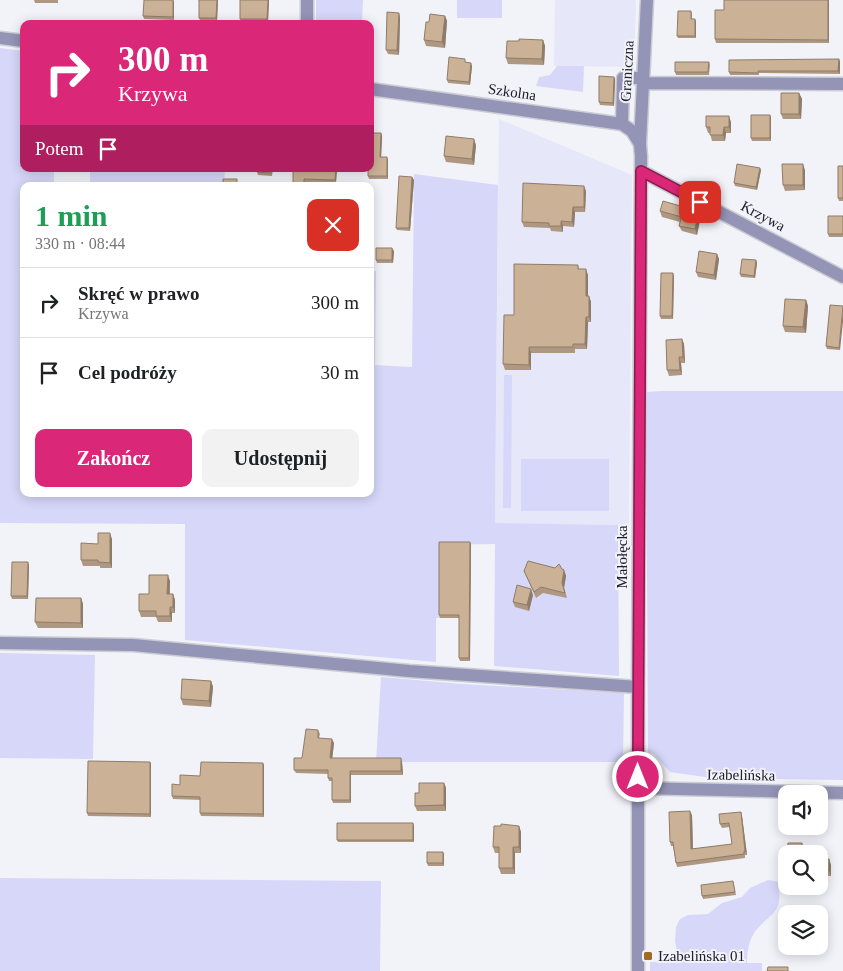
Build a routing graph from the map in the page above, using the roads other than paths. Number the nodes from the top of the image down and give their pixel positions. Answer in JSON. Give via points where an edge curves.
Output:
{"nodes":[{"id":1,"x":307,"y":0,"type":"edge"},
{"id":2,"x":647,"y":0,"type":"edge"},
{"id":3,"x":307,"y":20,"type":"edge"},
{"id":4,"x":0,"y":38,"type":"edge"},
{"id":5,"x":20,"y":40,"type":"edge"},
{"id":6,"x":643,"y":81,"type":"junction"},
{"id":7,"x":843,"y":84,"type":"edge"},
{"id":8,"x":374,"y":90,"type":"edge"},
{"id":9,"x":622,"y":124,"type":"junction"},
{"id":10,"x":640,"y":144,"type":"junction"},
{"id":11,"x":641,"y":171,"type":"junction"},
{"id":12,"x":843,"y":277,"type":"edge"},
{"id":13,"x":0,"y":643,"type":"edge"},
{"id":14,"x":638,"y":687,"type":"junction"},
{"id":15,"x":638,"y":788,"type":"junction"},
{"id":16,"x":843,"y":793,"type":"edge"},
{"id":17,"x":638,"y":971,"type":"edge"}],
"edges":[{"from":1,"to":3,"type":"street"},
{"from":2,"to":6,"type":"street","name":"Graniczna"},
{"from":4,"to":5,"type":"street"},
{"from":6,"to":7,"type":"street"},
{"from":6,"to":9,"type":"street","via":[[624,78]]},
{"from":6,"to":10,"type":"street","name":"Graniczna"},
{"from":8,"to":9,"type":"street","name":"Szkolna"},
{"from":9,"to":10,"type":"street","via":[[632,131]]},
{"from":10,"to":11,"type":"street","name":"Małołęcka"},
{"from":11,"to":12,"type":"street","name":"Krzywa"},
{"from":11,"to":14,"type":"street","name":"Małołęcka"},
{"from":13,"to":14,"type":"street","via":[[134,645],[408,671]]},
{"from":14,"to":15,"type":"street","name":"Małołęcka"},
{"from":15,"to":16,"type":"street","name":"Izabelińska"},
{"from":15,"to":17,"type":"street","name":"Małołęcka"}]}
